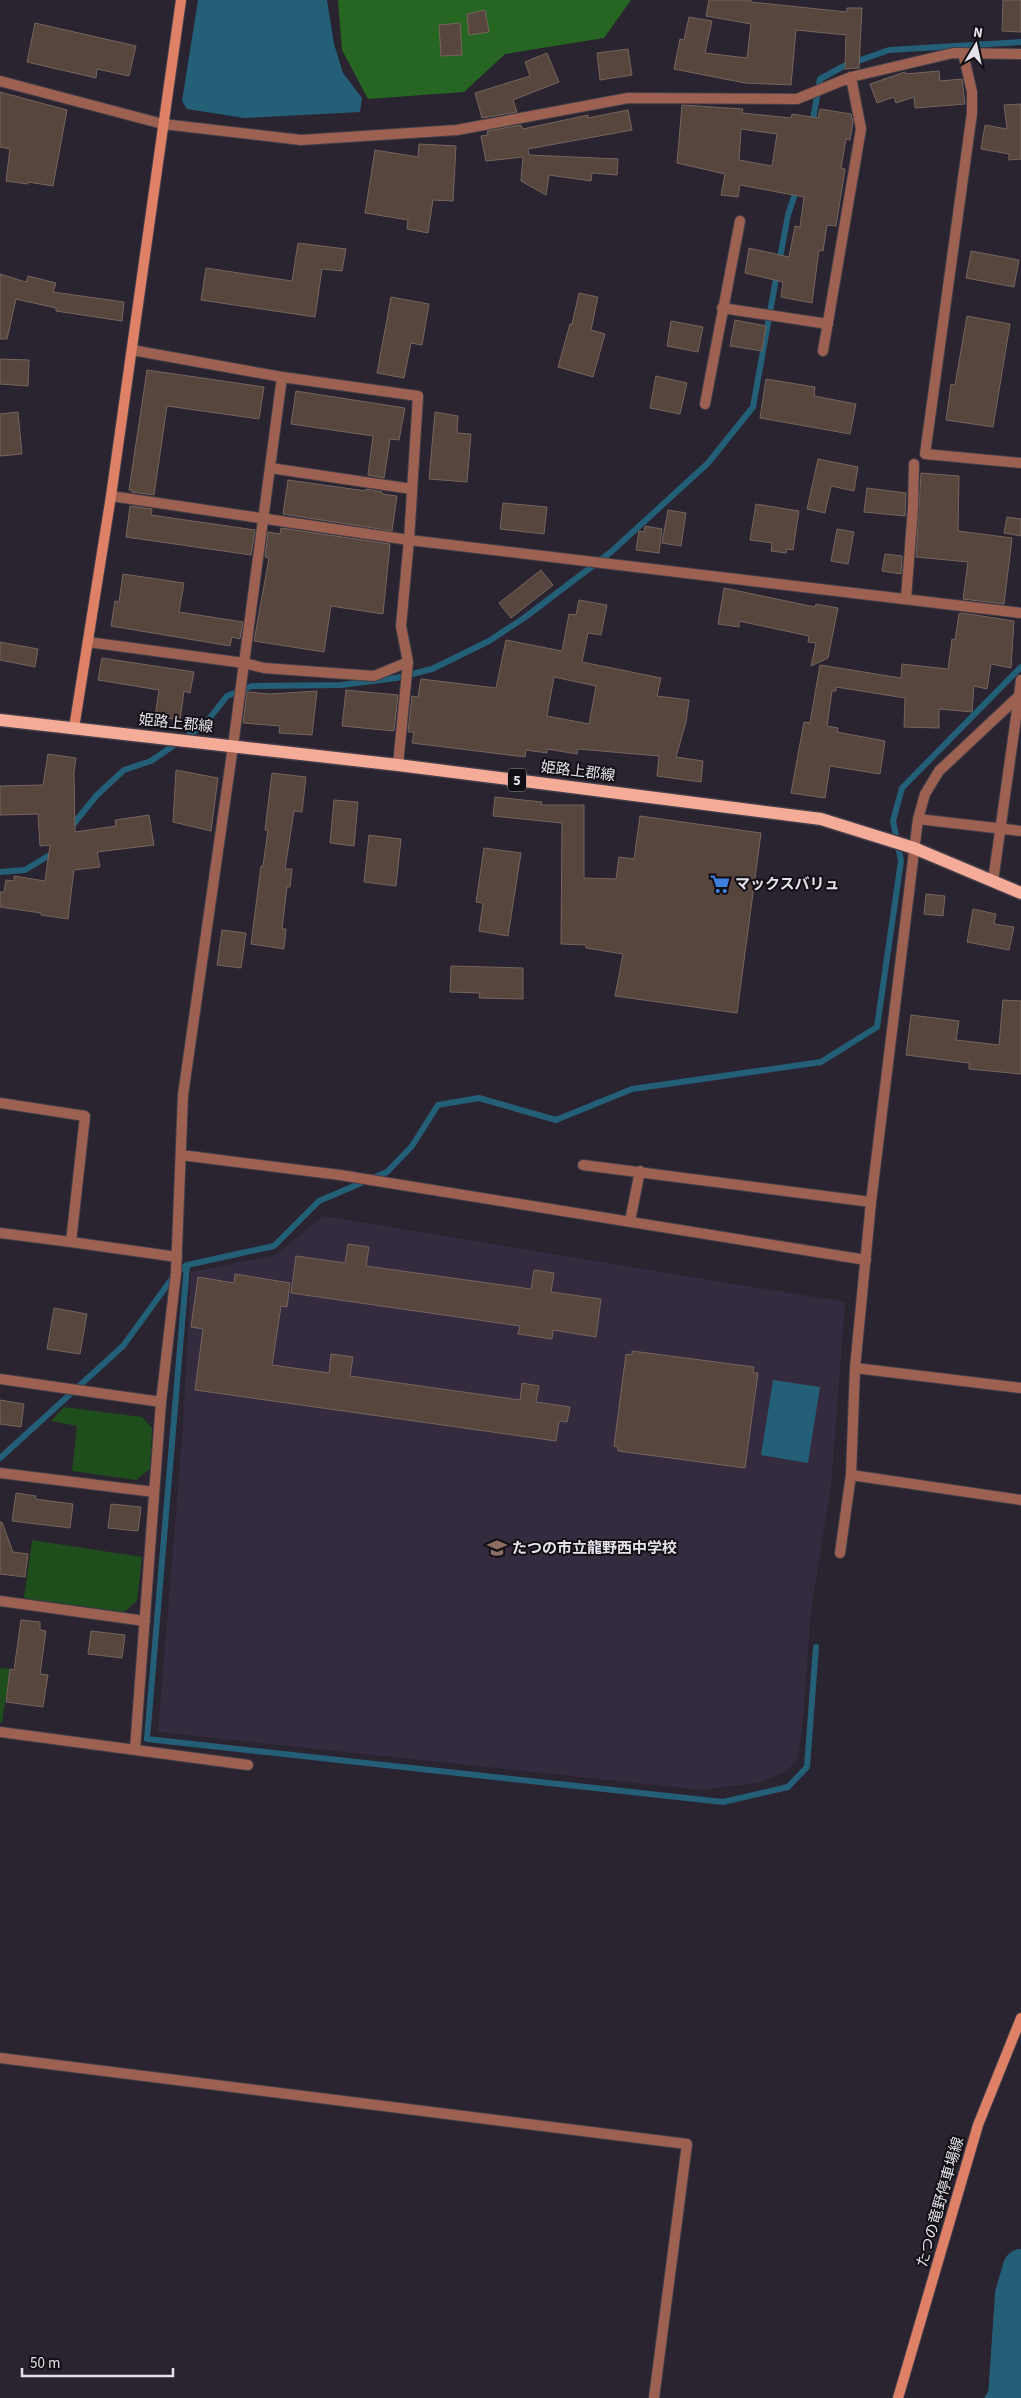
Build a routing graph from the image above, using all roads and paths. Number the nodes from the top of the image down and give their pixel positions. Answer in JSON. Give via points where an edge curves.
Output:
{"nodes":[{"id":1,"x":181,"y":0,"type":"edge"},
{"id":2,"x":963,"y":53,"type":"junction"},
{"id":3,"x":1021,"y":54,"type":"edge"},
{"id":4,"x":851,"y":77,"type":"junction"},
{"id":5,"x":0,"y":81,"type":"edge"},
{"id":6,"x":163,"y":124,"type":"junction"},
{"id":7,"x":740,"y":220,"type":"dead end"},
{"id":8,"x":722,"y":308,"type":"junction"},
{"id":9,"x":828,"y":324,"type":"junction"},
{"id":10,"x":132,"y":350,"type":"junction"},
{"id":11,"x":822,"y":351,"type":"dead end"},
{"id":12,"x":282,"y":377,"type":"junction"},
{"id":13,"x":705,"y":404,"type":"dead end"},
{"id":14,"x":1021,"y":463,"type":"edge"},
{"id":15,"x":914,"y":464,"type":"dead end"},
{"id":16,"x":270,"y":468,"type":"junction"},
{"id":17,"x":412,"y":489,"type":"junction"},
{"id":18,"x":111,"y":496,"type":"junction"},
{"id":19,"x":263,"y":519,"type":"junction"},
{"id":20,"x":409,"y":540,"type":"junction"},
{"id":21,"x":906,"y":598,"type":"junction"},
{"id":22,"x":1021,"y":613,"type":"edge"},
{"id":23,"x":88,"y":642,"type":"junction"},
{"id":24,"x":408,"y":662,"type":"junction"},
{"id":25,"x":244,"y":663,"type":"junction"},
{"id":26,"x":1021,"y":680,"type":"edge"},
{"id":27,"x":1019,"y":696,"type":"junction"},
{"id":28,"x":0,"y":720,"type":"edge"},
{"id":29,"x":74,"y":728,"type":"junction"},
{"id":30,"x":233,"y":746,"type":"junction"},
{"id":31,"x":398,"y":766,"type":"junction"},
{"id":32,"x":918,"y":819,"type":"junction"},
{"id":33,"x":1002,"y":828,"type":"junction"},
{"id":34,"x":1021,"y":831,"type":"edge"},
{"id":35,"x":914,"y":848,"type":"junction"},
{"id":36,"x":993,"y":881,"type":"junction"},
{"id":37,"x":1021,"y":894,"type":"edge"},
{"id":38,"x":0,"y":1103,"type":"edge"},
{"id":39,"x":181,"y":1155,"type":"junction"},
{"id":40,"x":583,"y":1165,"type":"dead end"},
{"id":41,"x":640,"y":1171,"type":"junction"},
{"id":42,"x":871,"y":1202,"type":"junction"},
{"id":43,"x":630,"y":1221,"type":"junction"},
{"id":44,"x":0,"y":1232,"type":"edge"},
{"id":45,"x":71,"y":1242,"type":"junction"},
{"id":46,"x":177,"y":1257,"type":"junction"},
{"id":47,"x":866,"y":1260,"type":"junction"},
{"id":48,"x":856,"y":1368,"type":"junction"},
{"id":49,"x":0,"y":1379,"type":"edge"},
{"id":50,"x":1021,"y":1388,"type":"edge"},
{"id":51,"x":160,"y":1402,"type":"junction"},
{"id":52,"x":0,"y":1473,"type":"edge"},
{"id":53,"x":851,"y":1475,"type":"junction"},
{"id":54,"x":154,"y":1492,"type":"junction"},
{"id":55,"x":1021,"y":1500,"type":"edge"},
{"id":56,"x":840,"y":1553,"type":"dead end"},
{"id":57,"x":0,"y":1601,"type":"edge"},
{"id":58,"x":145,"y":1621,"type":"junction"},
{"id":59,"x":0,"y":1732,"type":"edge"},
{"id":60,"x":135,"y":1749,"type":"junction"},
{"id":61,"x":248,"y":1765,"type":"dead end"},
{"id":62,"x":1021,"y":2018,"type":"edge"},
{"id":63,"x":0,"y":2058,"type":"edge"},
{"id":64,"x":654,"y":2398,"type":"edge"},
{"id":65,"x":898,"y":2398,"type":"edge"}],
"edges":[{"from":1,"to":6,"type":"street"},
{"from":2,"to":3,"type":"street"},
{"from":2,"to":4,"type":"street"},
{"from":2,"to":14,"type":"street","via":[[972,92],[972,113],[925,454]]},
{"from":4,"to":6,"type":"street","via":[[796,99],[628,98],[457,130],[301,140]]},
{"from":4,"to":9,"type":"street","via":[[861,129]]},
{"from":5,"to":6,"type":"street"},
{"from":6,"to":10,"type":"street"},
{"from":7,"to":8,"type":"street"},
{"from":8,"to":9,"type":"street"},
{"from":8,"to":13,"type":"street"},
{"from":9,"to":11,"type":"street"},
{"from":10,"to":12,"type":"street"},
{"from":10,"to":18,"type":"street"},
{"from":12,"to":16,"type":"street"},
{"from":12,"to":17,"type":"street","via":[[418,396]]},
{"from":15,"to":21,"type":"street","via":[[914,508]]},
{"from":16,"to":17,"type":"street"},
{"from":16,"to":19,"type":"street"},
{"from":17,"to":20,"type":"street"},
{"from":18,"to":19,"type":"street"},
{"from":18,"to":23,"type":"street"},
{"from":19,"to":20,"type":"street"},
{"from":19,"to":25,"type":"street"},
{"from":20,"to":21,"type":"street"},
{"from":20,"to":24,"type":"street","via":[[400,626]]},
{"from":21,"to":22,"type":"street"},
{"from":23,"to":25,"type":"street"},
{"from":23,"to":29,"type":"street"},
{"from":24,"to":25,"type":"street","via":[[374,676],[264,668]]},
{"from":24,"to":31,"type":"street"},
{"from":25,"to":30,"type":"street"},
{"from":26,"to":27,"type":"street"},
{"from":27,"to":32,"type":"street","via":[[939,771],[925,794]]},
{"from":27,"to":33,"type":"street"},
{"from":28,"to":29,"type":"main road","name":"姫路上郡線","number":"5"},
{"from":29,"to":30,"type":"main road","name":"姫路上郡線","number":"5"},
{"from":30,"to":31,"type":"main road","name":"姫路上郡線","number":"5"},
{"from":30,"to":39,"type":"street","via":[[183,1095]]},
{"from":31,"to":35,"type":"main road","name":"姫路上郡線","number":"5","via":[[821,818]]},
{"from":32,"to":33,"type":"street"},
{"from":32,"to":35,"type":"street"},
{"from":33,"to":34,"type":"street"},
{"from":33,"to":36,"type":"street"},
{"from":35,"to":36,"type":"main road","name":"姫路上郡線","number":"5"},
{"from":35,"to":42,"type":"street"},
{"from":36,"to":37,"type":"main road","name":"姫路上郡線","number":"5"},
{"from":38,"to":45,"type":"street","via":[[85,1116]]},
{"from":39,"to":43,"type":"street","via":[[340,1175]]},
{"from":39,"to":46,"type":"street"},
{"from":40,"to":41,"type":"street"},
{"from":41,"to":42,"type":"street"},
{"from":41,"to":43,"type":"street"},
{"from":42,"to":47,"type":"street"},
{"from":43,"to":47,"type":"street"},
{"from":44,"to":45,"type":"street"},
{"from":45,"to":46,"type":"street"},
{"from":46,"to":51,"type":"street"},
{"from":47,"to":48,"type":"street"},
{"from":48,"to":50,"type":"street"},
{"from":48,"to":53,"type":"street"},
{"from":49,"to":51,"type":"street"},
{"from":51,"to":54,"type":"street"},
{"from":52,"to":54,"type":"street"},
{"from":53,"to":55,"type":"street"},
{"from":53,"to":56,"type":"street"},
{"from":54,"to":58,"type":"street"},
{"from":57,"to":58,"type":"street"},
{"from":58,"to":60,"type":"street"},
{"from":59,"to":60,"type":"street"},
{"from":60,"to":61,"type":"street"},
{"from":62,"to":65,"type":"street","name":"たつの竜野停車場線","via":[[978,2125]]},
{"from":63,"to":64,"type":"street","via":[[686,2144]]}]}
